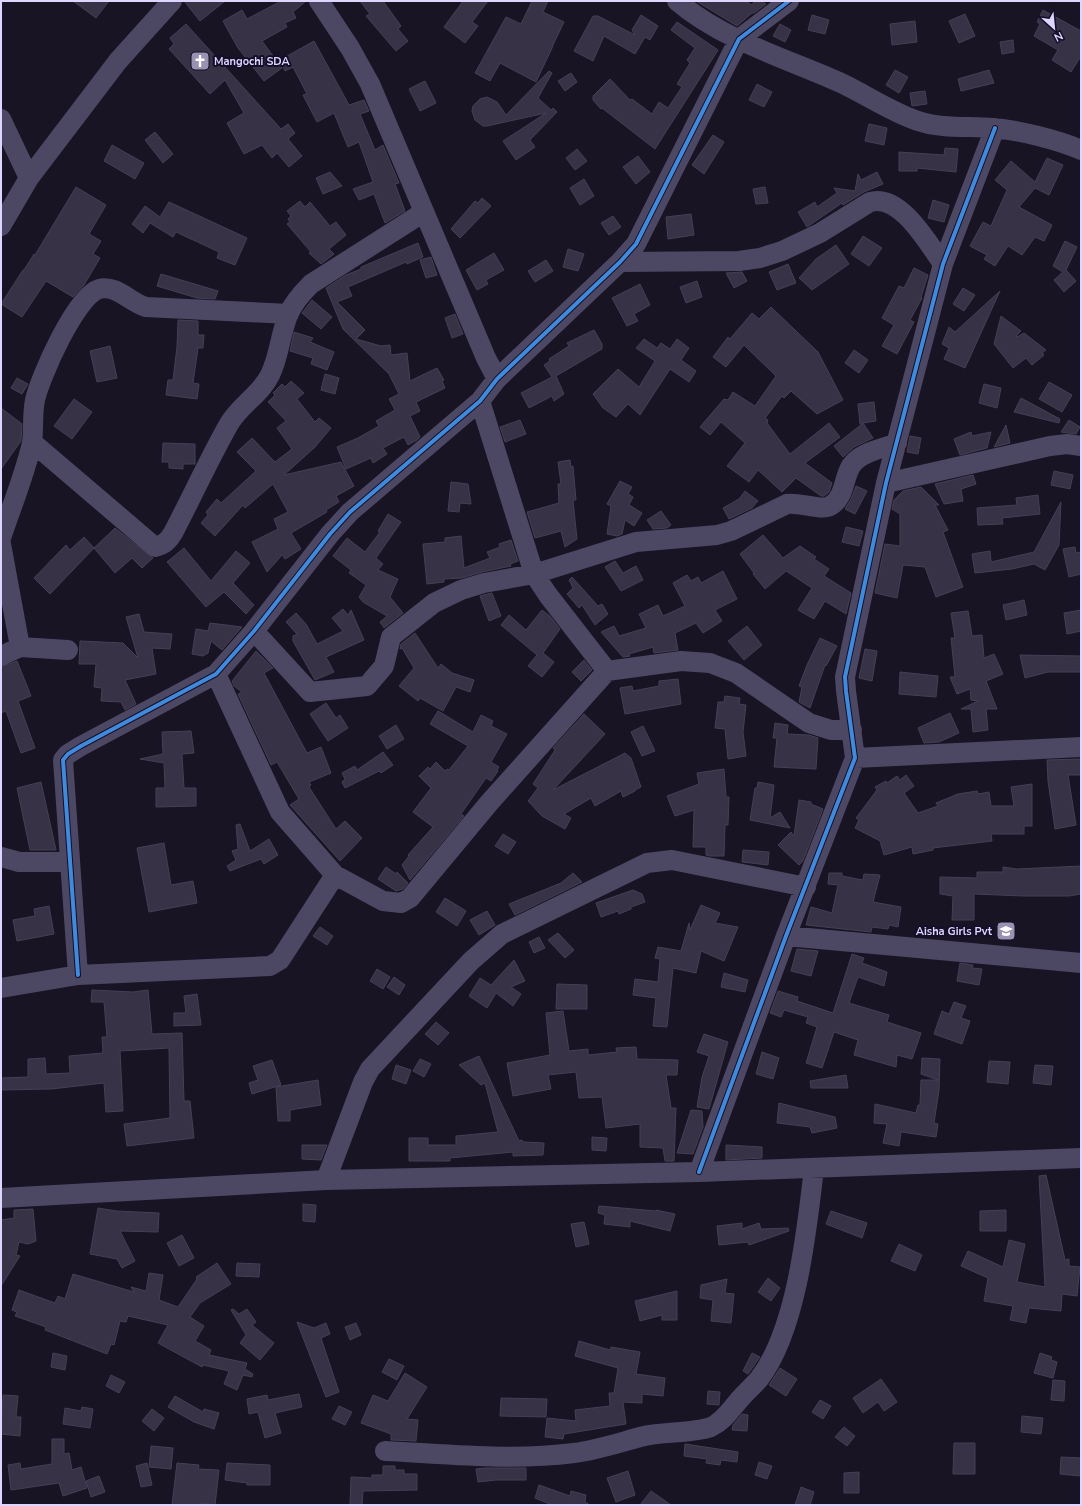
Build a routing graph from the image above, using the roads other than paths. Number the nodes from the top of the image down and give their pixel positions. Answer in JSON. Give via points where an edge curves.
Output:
{"nodes":[{"id":1,"x":172,"y":1,"type":"edge"},
{"id":2,"x":319,"y":1,"type":"edge"},
{"id":3,"x":677,"y":1,"type":"edge"},
{"id":4,"x":790,"y":1,"type":"edge"},
{"id":5,"x":739,"y":39,"type":"junction"},
{"id":6,"x":1,"y":119,"type":"edge"},
{"id":7,"x":995,"y":128,"type":"junction"},
{"id":8,"x":1081,"y":150,"type":"edge"},
{"id":9,"x":29,"y":178,"type":"junction"},
{"id":10,"x":424,"y":212,"type":"junction"},
{"id":11,"x":1,"y":226,"type":"edge"},
{"id":12,"x":620,"y":262,"type":"junction"},
{"id":13,"x":943,"y":264,"type":"junction"},
{"id":14,"x":289,"y":314,"type":"junction"},
{"id":15,"x":496,"y":379,"type":"junction"},
{"id":16,"x":480,"y":401,"type":"junction"},
{"id":17,"x":32,"y":442,"type":"junction"},
{"id":18,"x":897,"y":443,"type":"junction"},
{"id":19,"x":1081,"y":446,"type":"edge"},
{"id":20,"x":886,"y":483,"type":"junction"},
{"id":21,"x":1,"y":538,"type":"edge"},
{"id":22,"x":1,"y":544,"type":"edge"},
{"id":23,"x":534,"y":574,"type":"junction"},
{"id":24,"x":254,"y":631,"type":"junction"},
{"id":25,"x":20,"y":647,"type":"junction"},
{"id":26,"x":68,"y":650,"type":"dead end"},
{"id":27,"x":1,"y":656,"type":"edge"},
{"id":28,"x":607,"y":671,"type":"junction"},
{"id":29,"x":216,"y":674,"type":"junction"},
{"id":30,"x":852,"y":730,"type":"junction"},
{"id":31,"x":1081,"y":747,"type":"edge"},
{"id":32,"x":855,"y":758,"type":"junction"},
{"id":33,"x":1,"y":857,"type":"edge"},
{"id":34,"x":70,"y":862,"type":"junction"},
{"id":35,"x":335,"y":875,"type":"junction"},
{"id":36,"x":806,"y":887,"type":"junction"},
{"id":37,"x":786,"y":936,"type":"junction"},
{"id":38,"x":1081,"y":963,"type":"edge"},
{"id":39,"x":78,"y":975,"type":"junction"},
{"id":40,"x":1,"y":988,"type":"edge"},
{"id":41,"x":1081,"y":1158,"type":"edge"},
{"id":42,"x":814,"y":1168,"type":"junction"},
{"id":43,"x":699,"y":1172,"type":"junction"},
{"id":44,"x":326,"y":1180,"type":"junction"},
{"id":45,"x":1,"y":1198,"type":"edge"},
{"id":46,"x":385,"y":1451,"type":"dead end"}],
"edges":[{"from":1,"to":9,"type":"street","via":[[118,61]]},
{"from":2,"to":10,"type":"street","via":[[370,84]]},
{"from":3,"to":5,"type":"street","via":[[699,17]]},
{"from":4,"to":5,"type":"street"},
{"from":5,"to":7,"type":"street","via":[[918,121],[937,125]]},
{"from":5,"to":12,"type":"street","via":[[636,244]]},
{"from":6,"to":9,"type":"street"},
{"from":7,"to":8,"type":"street","via":[[1065,143]]},
{"from":7,"to":13,"type":"street"},
{"from":9,"to":11,"type":"street"},
{"from":10,"to":14,"type":"street","via":[[311,284]]},
{"from":10,"to":15,"type":"street"},
{"from":12,"to":13,"type":"street","via":[[739,261],[760,258],[820,233],[870,202],[883,200],[904,214]]},
{"from":12,"to":15,"type":"street"},
{"from":13,"to":18,"type":"street"},
{"from":14,"to":17,"type":"street","via":[[146,306],[114,290],[98,290],[82,303],[51,355],[35,400]]},
{"from":14,"to":17,"type":"street","via":[[270,377],[230,423],[173,533],[163,545],[155,547]]},
{"from":15,"to":16,"type":"street"},
{"from":16,"to":23,"type":"street"},
{"from":16,"to":24,"type":"street","via":[[350,512]]},
{"from":17,"to":21,"type":"street"},
{"from":18,"to":20,"type":"street"},
{"from":18,"to":23,"type":"street","via":[[857,459],[850,467],[838,499],[830,506],[787,504],[731,531],[717,535],[636,542]]},
{"from":19,"to":20,"type":"street","via":[[1050,446]]},
{"from":20,"to":30,"type":"street","via":[[846,677]]},
{"from":22,"to":25,"type":"street"},
{"from":23,"to":24,"type":"street","via":[[484,583],[461,590],[434,603],[391,637],[384,666],[367,686],[310,692]]},
{"from":23,"to":28,"type":"street"},
{"from":24,"to":29,"type":"street"},
{"from":25,"to":26,"type":"street"},
{"from":25,"to":27,"type":"street"},
{"from":28,"to":30,"type":"street","via":[[681,661],[710,663],[736,673],[809,723],[832,730]]},
{"from":28,"to":35,"type":"street","via":[[489,803],[410,898],[401,903],[383,901]]},
{"from":29,"to":34,"type":"street","via":[[81,746],[63,760]]},
{"from":29,"to":35,"type":"street","via":[[280,812]]},
{"from":30,"to":32,"type":"street"},
{"from":31,"to":32,"type":"street"},
{"from":32,"to":36,"type":"street"},
{"from":33,"to":34,"type":"street","via":[[19,862]]},
{"from":34,"to":39,"type":"street"},
{"from":35,"to":39,"type":"street","via":[[280,960],[270,966]]},
{"from":36,"to":37,"type":"street"},
{"from":36,"to":44,"type":"street","via":[[672,860],[647,862],[502,934],[471,961],[370,1069]]},
{"from":37,"to":38,"type":"street"},
{"from":37,"to":43,"type":"street"},
{"from":39,"to":40,"type":"street"},
{"from":41,"to":42,"type":"street"},
{"from":42,"to":43,"type":"street"},
{"from":42,"to":46,"type":"street","via":[[805,1240],[793,1297],[779,1342],[759,1378],[726,1416],[711,1426],[661,1432],[613,1446],[567,1454],[516,1457]]},
{"from":43,"to":44,"type":"street"},
{"from":44,"to":45,"type":"street"}]}
